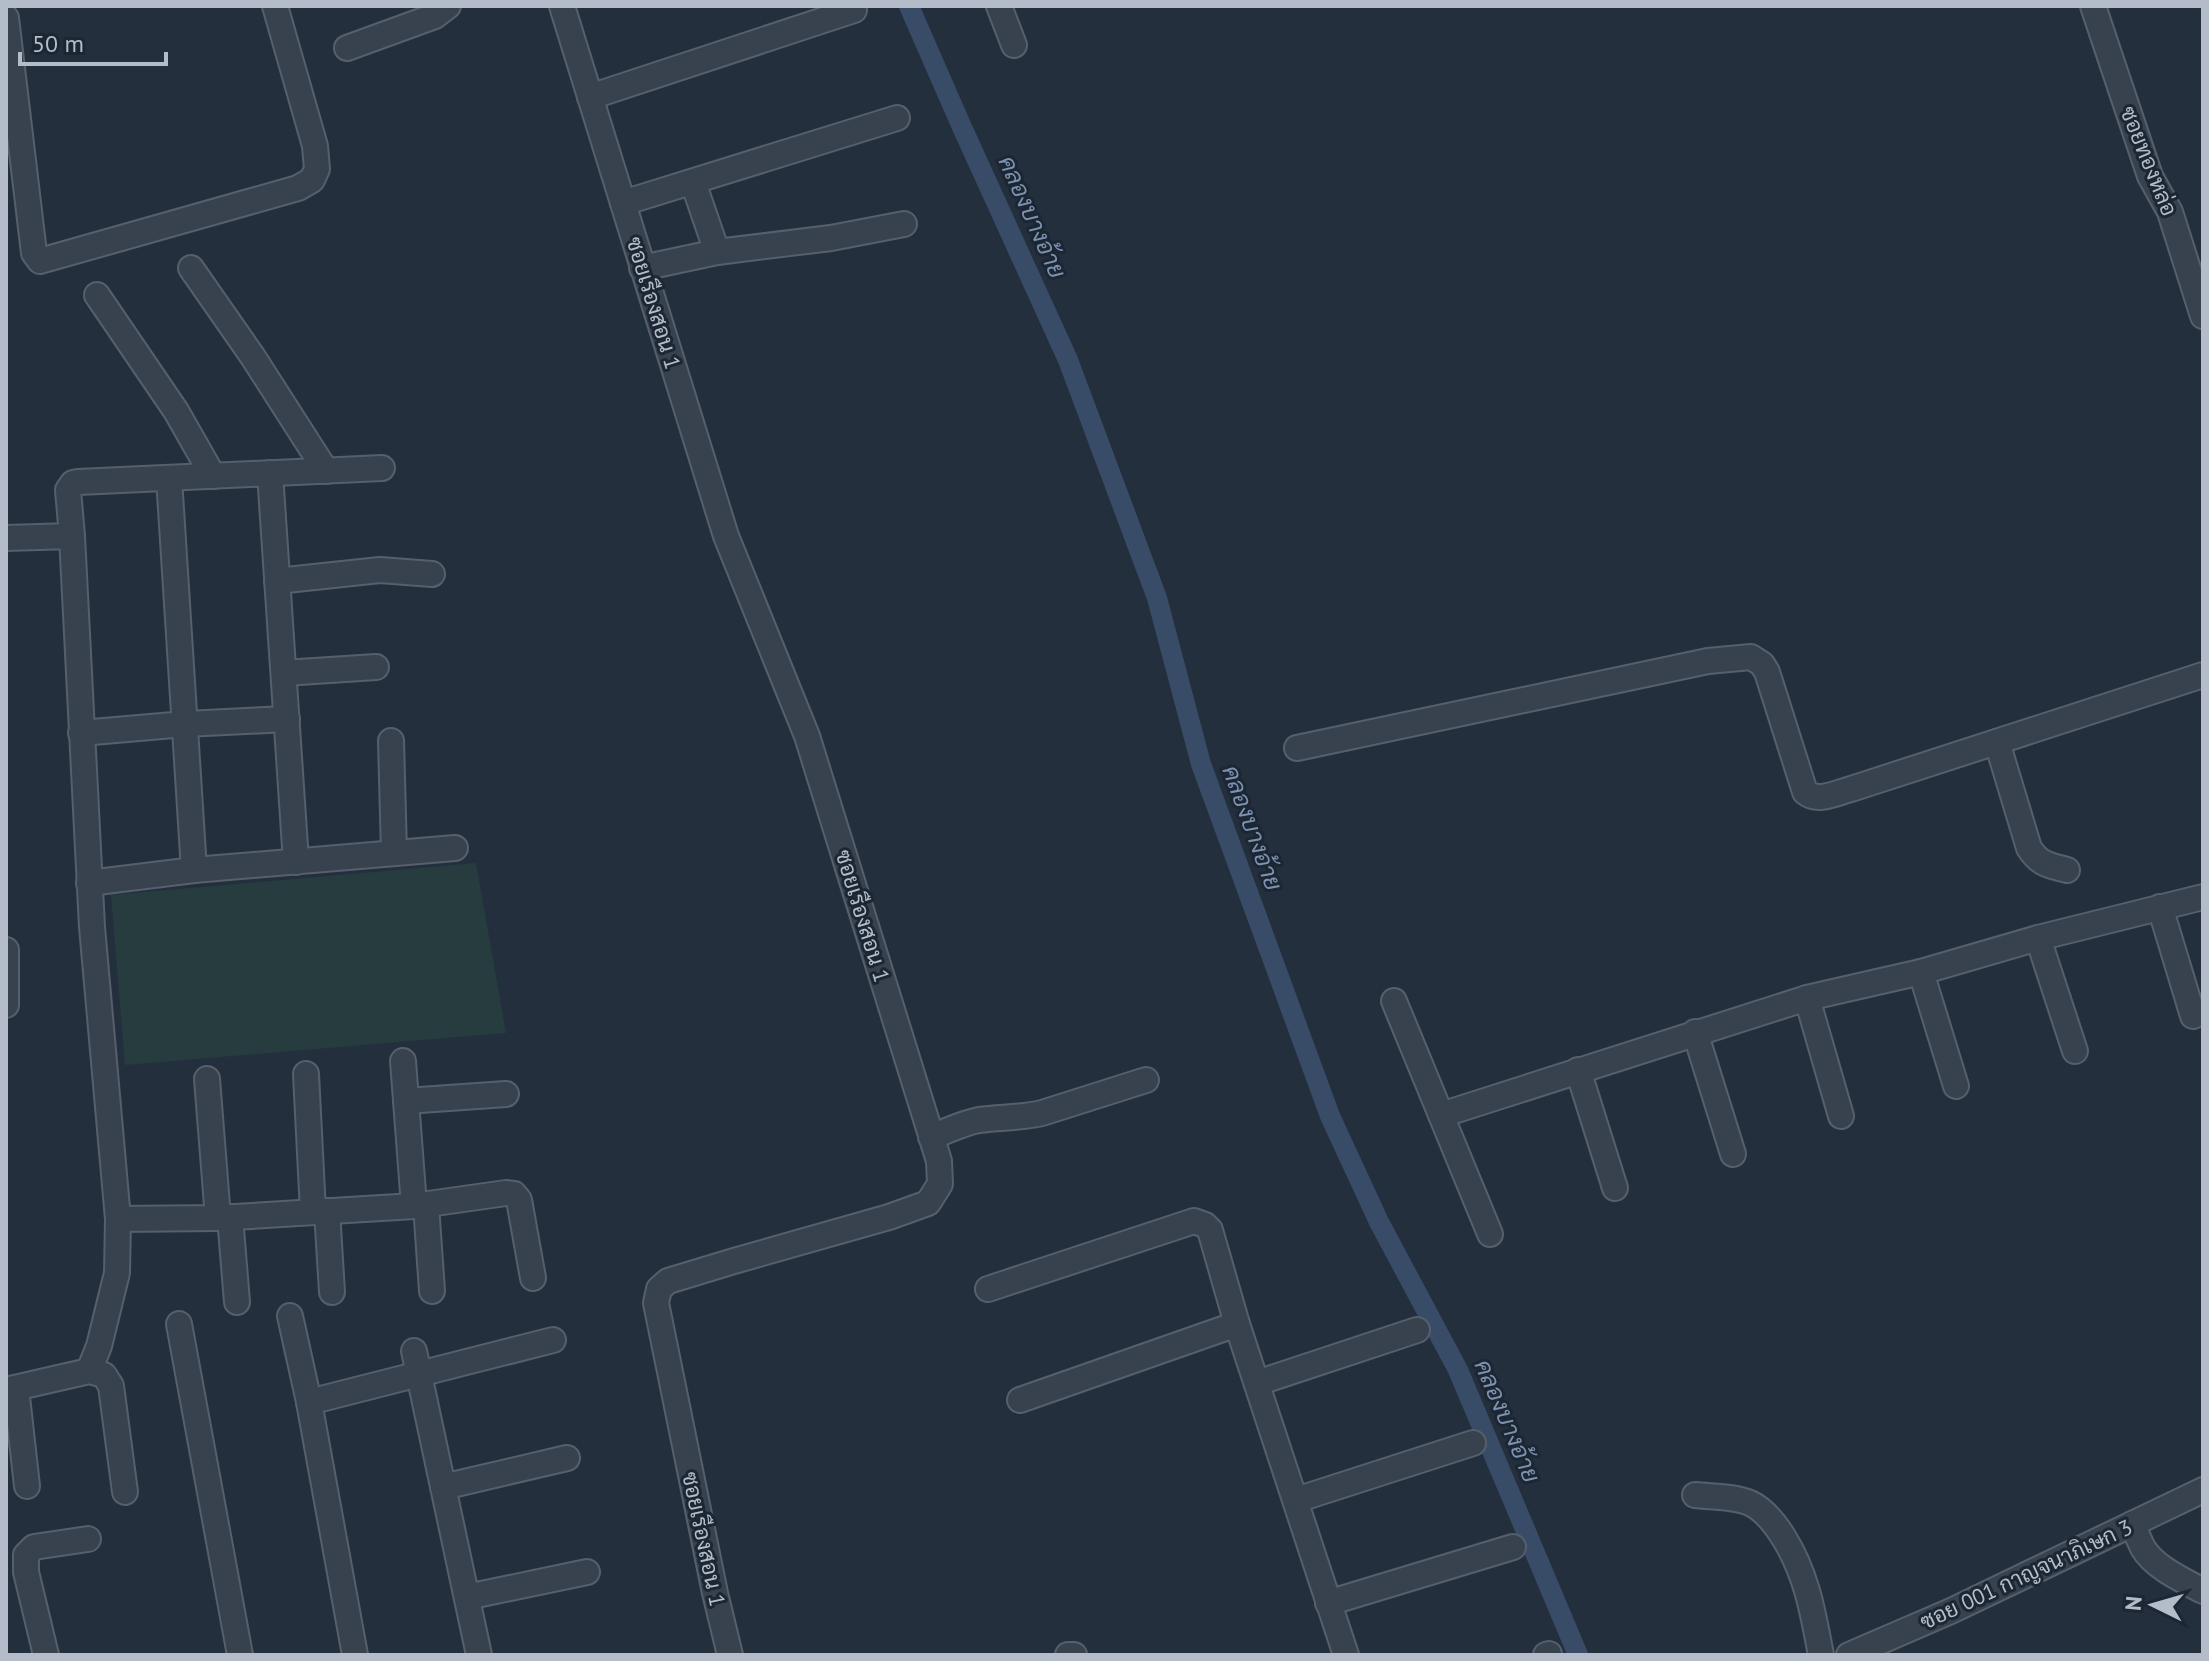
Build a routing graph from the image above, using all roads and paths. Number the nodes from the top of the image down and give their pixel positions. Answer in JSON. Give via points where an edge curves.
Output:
{"nodes":[{"id":1,"x":275,"y":6,"type":"edge"},
{"id":2,"x":448,"y":6,"type":"edge"},
{"id":3,"x":562,"y":6,"type":"edge"},
{"id":4,"x":999,"y":6,"type":"edge"},
{"id":5,"x":2093,"y":6,"type":"edge"},
{"id":6,"x":854,"y":10,"type":"dead end"},
{"id":7,"x":6,"y":18,"type":"edge"},
{"id":8,"x":1014,"y":45,"type":"dead end"},
{"id":9,"x":347,"y":48,"type":"dead end"},
{"id":10,"x":590,"y":97,"type":"junction"},
{"id":11,"x":897,"y":118,"type":"dead end"},
{"id":12,"x":693,"y":182,"type":"junction"},
{"id":13,"x":623,"y":203,"type":"junction"},
{"id":14,"x":904,"y":224,"type":"dead end"},
{"id":15,"x":717,"y":252,"type":"junction"},
{"id":16,"x":191,"y":268,"type":"dead end"},
{"id":17,"x":642,"y":268,"type":"junction"},
{"id":18,"x":97,"y":295,"type":"dead end"},
{"id":19,"x":2203,"y":316,"type":"edge"},
{"id":20,"x":382,"y":468,"type":"dead end"},
{"id":21,"x":326,"y":471,"type":"junction"},
{"id":22,"x":270,"y":473,"type":"junction"},
{"id":23,"x":213,"y":476,"type":"junction"},
{"id":24,"x":169,"y":478,"type":"junction"},
{"id":25,"x":72,"y":536,"type":"junction"},
{"id":26,"x":6,"y":538,"type":"edge"},
{"id":27,"x":432,"y":574,"type":"dead end"},
{"id":28,"x":277,"y":581,"type":"junction"},
{"id":29,"x":376,"y":667,"type":"dead end"},
{"id":30,"x":284,"y":673,"type":"junction"},
{"id":31,"x":2203,"y":675,"type":"edge"},
{"id":32,"x":287,"y":719,"type":"junction"},
{"id":33,"x":185,"y":724,"type":"junction"},
{"id":34,"x":81,"y":733,"type":"junction"},
{"id":35,"x":391,"y":741,"type":"dead end"},
{"id":36,"x":1997,"y":742,"type":"junction"},
{"id":37,"x":1297,"y":748,"type":"dead end"},
{"id":38,"x":455,"y":848,"type":"dead end"},
{"id":39,"x":394,"y":853,"type":"junction"},
{"id":40,"x":296,"y":862,"type":"junction"},
{"id":41,"x":194,"y":870,"type":"junction"},
{"id":42,"x":2067,"y":870,"type":"dead end"},
{"id":43,"x":89,"y":883,"type":"junction"},
{"id":44,"x":2203,"y":897,"type":"edge"},
{"id":45,"x":2160,"y":907,"type":"junction"},
{"id":46,"x":2038,"y":938,"type":"junction"},
{"id":47,"x":6,"y":950,"type":"edge"},
{"id":48,"x":1921,"y":972,"type":"junction"},
{"id":49,"x":1807,"y":998,"type":"junction"},
{"id":50,"x":1394,"y":1001,"type":"dead end"},
{"id":51,"x":6,"y":1005,"type":"edge"},
{"id":52,"x":2193,"y":1016,"type":"dead end"},
{"id":53,"x":1695,"y":1032,"type":"junction"},
{"id":54,"x":2075,"y":1051,"type":"dead end"},
{"id":55,"x":403,"y":1061,"type":"dead end"},
{"id":56,"x":1578,"y":1070,"type":"junction"},
{"id":57,"x":306,"y":1074,"type":"dead end"},
{"id":58,"x":207,"y":1079,"type":"dead end"},
{"id":59,"x":1146,"y":1080,"type":"dead end"},
{"id":60,"x":1956,"y":1086,"type":"dead end"},
{"id":61,"x":506,"y":1094,"type":"dead end"},
{"id":62,"x":406,"y":1101,"type":"junction"},
{"id":63,"x":1441,"y":1115,"type":"junction"},
{"id":64,"x":1841,"y":1116,"type":"dead end"},
{"id":65,"x":931,"y":1137,"type":"junction"},
{"id":66,"x":1733,"y":1154,"type":"dead end"},
{"id":67,"x":1615,"y":1188,"type":"dead end"},
{"id":68,"x":420,"y":1205,"type":"junction"},
{"id":69,"x":320,"y":1212,"type":"junction"},
{"id":70,"x":224,"y":1217,"type":"junction"},
{"id":71,"x":118,"y":1219,"type":"junction"},
{"id":72,"x":1490,"y":1234,"type":"dead end"},
{"id":73,"x":533,"y":1278,"type":"dead end"},
{"id":74,"x":988,"y":1289,"type":"dead end"},
{"id":75,"x":432,"y":1291,"type":"dead end"},
{"id":76,"x":332,"y":1292,"type":"dead end"},
{"id":77,"x":237,"y":1302,"type":"dead end"},
{"id":78,"x":290,"y":1316,"type":"dead end"},
{"id":79,"x":179,"y":1324,"type":"dead end"},
{"id":80,"x":1237,"y":1324,"type":"junction"},
{"id":81,"x":1417,"y":1330,"type":"dead end"},
{"id":82,"x":553,"y":1340,"type":"dead end"},
{"id":83,"x":416,"y":1362,"type":"junction"},
{"id":84,"x":89,"y":1371,"type":"junction"},
{"id":85,"x":1257,"y":1383,"type":"junction"},
{"id":86,"x":11,"y":1389,"type":"edge"},
{"id":87,"x":1020,"y":1400,"type":"dead end"},
{"id":88,"x":309,"y":1402,"type":"junction"},
{"id":89,"x":1473,"y":1443,"type":"dead end"},
{"id":90,"x":567,"y":1458,"type":"dead end"},
{"id":91,"x":27,"y":1486,"type":"dead end"},
{"id":92,"x":443,"y":1487,"type":"junction"},
{"id":93,"x":2203,"y":1490,"type":"edge"},
{"id":94,"x":125,"y":1492,"type":"dead end"},
{"id":95,"x":1695,"y":1495,"type":"dead end"},
{"id":96,"x":1296,"y":1500,"type":"junction"},
{"id":97,"x":2132,"y":1524,"type":"junction"},
{"id":98,"x":88,"y":1539,"type":"dead end"},
{"id":99,"x":1513,"y":1547,"type":"dead end"},
{"id":100,"x":587,"y":1572,"type":"dead end"},
{"id":101,"x":2203,"y":1591,"type":"edge"},
{"id":102,"x":467,"y":1597,"type":"junction"},
{"id":103,"x":1328,"y":1603,"type":"junction"},
{"id":104,"x":46,"y":1655,"type":"edge"},
{"id":105,"x":240,"y":1655,"type":"edge"},
{"id":106,"x":355,"y":1655,"type":"edge"},
{"id":107,"x":479,"y":1655,"type":"edge"},
{"id":108,"x":730,"y":1655,"type":"edge"},
{"id":109,"x":1346,"y":1655,"type":"edge"},
{"id":110,"x":1821,"y":1655,"type":"edge"},
{"id":111,"x":1849,"y":1655,"type":"edge"}],
"edges":[{"from":1,"to":7,"type":"street","via":[[315,146],[317,169],[312,180],[232,208],[40,261],[34,253]]},
{"from":2,"to":9,"type":"street","via":[[435,16]]},
{"from":3,"to":10,"type":"street","name":"ซอยเรืองสอน 1"},
{"from":4,"to":8,"type":"street"},
{"from":5,"to":19,"type":"street","name":"ซอยทองหล่อ"},
{"from":6,"to":10,"type":"street"},
{"from":10,"to":13,"type":"street","name":"ซอยเรืองสอน 1"},
{"from":11,"to":12,"type":"street"},
{"from":12,"to":13,"type":"street"},
{"from":12,"to":15,"type":"street"},
{"from":13,"to":17,"type":"street","name":"ซอยเรืองสอน 1"},
{"from":14,"to":15,"type":"street"},
{"from":15,"to":17,"type":"street"},
{"from":16,"to":21,"type":"street"},
{"from":17,"to":65,"type":"street","name":"ซอยเรืองสอน 1","via":[[726,536],[807,736]]},
{"from":18,"to":23,"type":"street"},
{"from":20,"to":21,"type":"street"},
{"from":21,"to":22,"type":"street"},
{"from":22,"to":23,"type":"street"},
{"from":22,"to":28,"type":"street"},
{"from":23,"to":24,"type":"street"},
{"from":24,"to":25,"type":"street","via":[[73,483],[68,490]]},
{"from":24,"to":33,"type":"street"},
{"from":25,"to":26,"type":"street"},
{"from":25,"to":34,"type":"street"},
{"from":27,"to":28,"type":"street","via":[[380,570]]},
{"from":28,"to":30,"type":"street"},
{"from":29,"to":30,"type":"street"},
{"from":30,"to":32,"type":"street"},
{"from":31,"to":36,"type":"street"},
{"from":32,"to":33,"type":"street"},
{"from":32,"to":40,"type":"street"},
{"from":33,"to":34,"type":"street"},
{"from":33,"to":41,"type":"street"},
{"from":34,"to":43,"type":"street"},
{"from":35,"to":39,"type":"street"},
{"from":36,"to":37,"type":"street","via":[[1811,797],[1767,672],[1744,657]]},
{"from":36,"to":42,"type":"street","via":[[2029,848],[2045,864]]},
{"from":38,"to":39,"type":"street"},
{"from":39,"to":40,"type":"street"},
{"from":40,"to":41,"type":"street"},
{"from":41,"to":43,"type":"street"},
{"from":43,"to":71,"type":"street"},
{"from":44,"to":45,"type":"street"},
{"from":45,"to":46,"type":"street"},
{"from":45,"to":52,"type":"street"},
{"from":46,"to":48,"type":"street"},
{"from":46,"to":54,"type":"street"},
{"from":47,"to":51,"type":"street"},
{"from":48,"to":49,"type":"street"},
{"from":48,"to":60,"type":"street"},
{"from":49,"to":53,"type":"street"},
{"from":49,"to":64,"type":"street"},
{"from":50,"to":63,"type":"street"},
{"from":53,"to":56,"type":"street"},
{"from":53,"to":66,"type":"street"},
{"from":55,"to":62,"type":"street"},
{"from":56,"to":63,"type":"street"},
{"from":56,"to":67,"type":"street"},
{"from":57,"to":69,"type":"street"},
{"from":58,"to":70,"type":"street"},
{"from":59,"to":65,"type":"street","via":[[1027,1117],[979,1120]]},
{"from":61,"to":62,"type":"street"},
{"from":62,"to":68,"type":"street"},
{"from":63,"to":72,"type":"street"},
{"from":65,"to":108,"type":"street","name":"ซอยเรืองสอน 1","via":[[940,1184],[928,1203],[668,1281],[659,1289],[656,1303]]},
{"from":68,"to":69,"type":"street"},
{"from":68,"to":73,"type":"street","via":[[514,1194]]},
{"from":68,"to":75,"type":"street"},
{"from":69,"to":70,"type":"street"},
{"from":69,"to":76,"type":"street"},
{"from":70,"to":71,"type":"street"},
{"from":70,"to":77,"type":"street"},
{"from":71,"to":84,"type":"street","via":[[117,1273]]},
{"from":74,"to":80,"type":"street","via":[[1194,1221],[1210,1230]]},
{"from":78,"to":88,"type":"street"},
{"from":79,"to":105,"type":"street"},
{"from":80,"to":85,"type":"street"},
{"from":80,"to":87,"type":"street"},
{"from":81,"to":85,"type":"street"},
{"from":82,"to":83,"type":"street"},
{"from":83,"to":88,"type":"street"},
{"from":83,"to":92,"type":"street"},
{"from":84,"to":86,"type":"street"},
{"from":84,"to":94,"type":"street","via":[[104,1375],[111,1386]]},
{"from":85,"to":96,"type":"street"},
{"from":86,"to":91,"type":"street"},
{"from":88,"to":106,"type":"street"},
{"from":89,"to":96,"type":"street"},
{"from":90,"to":92,"type":"street"},
{"from":92,"to":102,"type":"street"},
{"from":93,"to":97,"type":"street","name":"ซอย 001 กาญจนาภิเษก 3"},
{"from":95,"to":110,"type":"street","via":[[1746,1502],[1777,1526],[1805,1579]]},
{"from":96,"to":103,"type":"street"},
{"from":97,"to":101,"type":"street","via":[[2150,1557]]},
{"from":97,"to":111,"type":"street","name":"ซอย 001 กาญจนาภิเษก 3"},
{"from":98,"to":104,"type":"street","via":[[34,1547],[26,1555]]},
{"from":99,"to":103,"type":"street"},
{"from":100,"to":102,"type":"street"},
{"from":102,"to":107,"type":"street"},
{"from":103,"to":109,"type":"street"}]}
